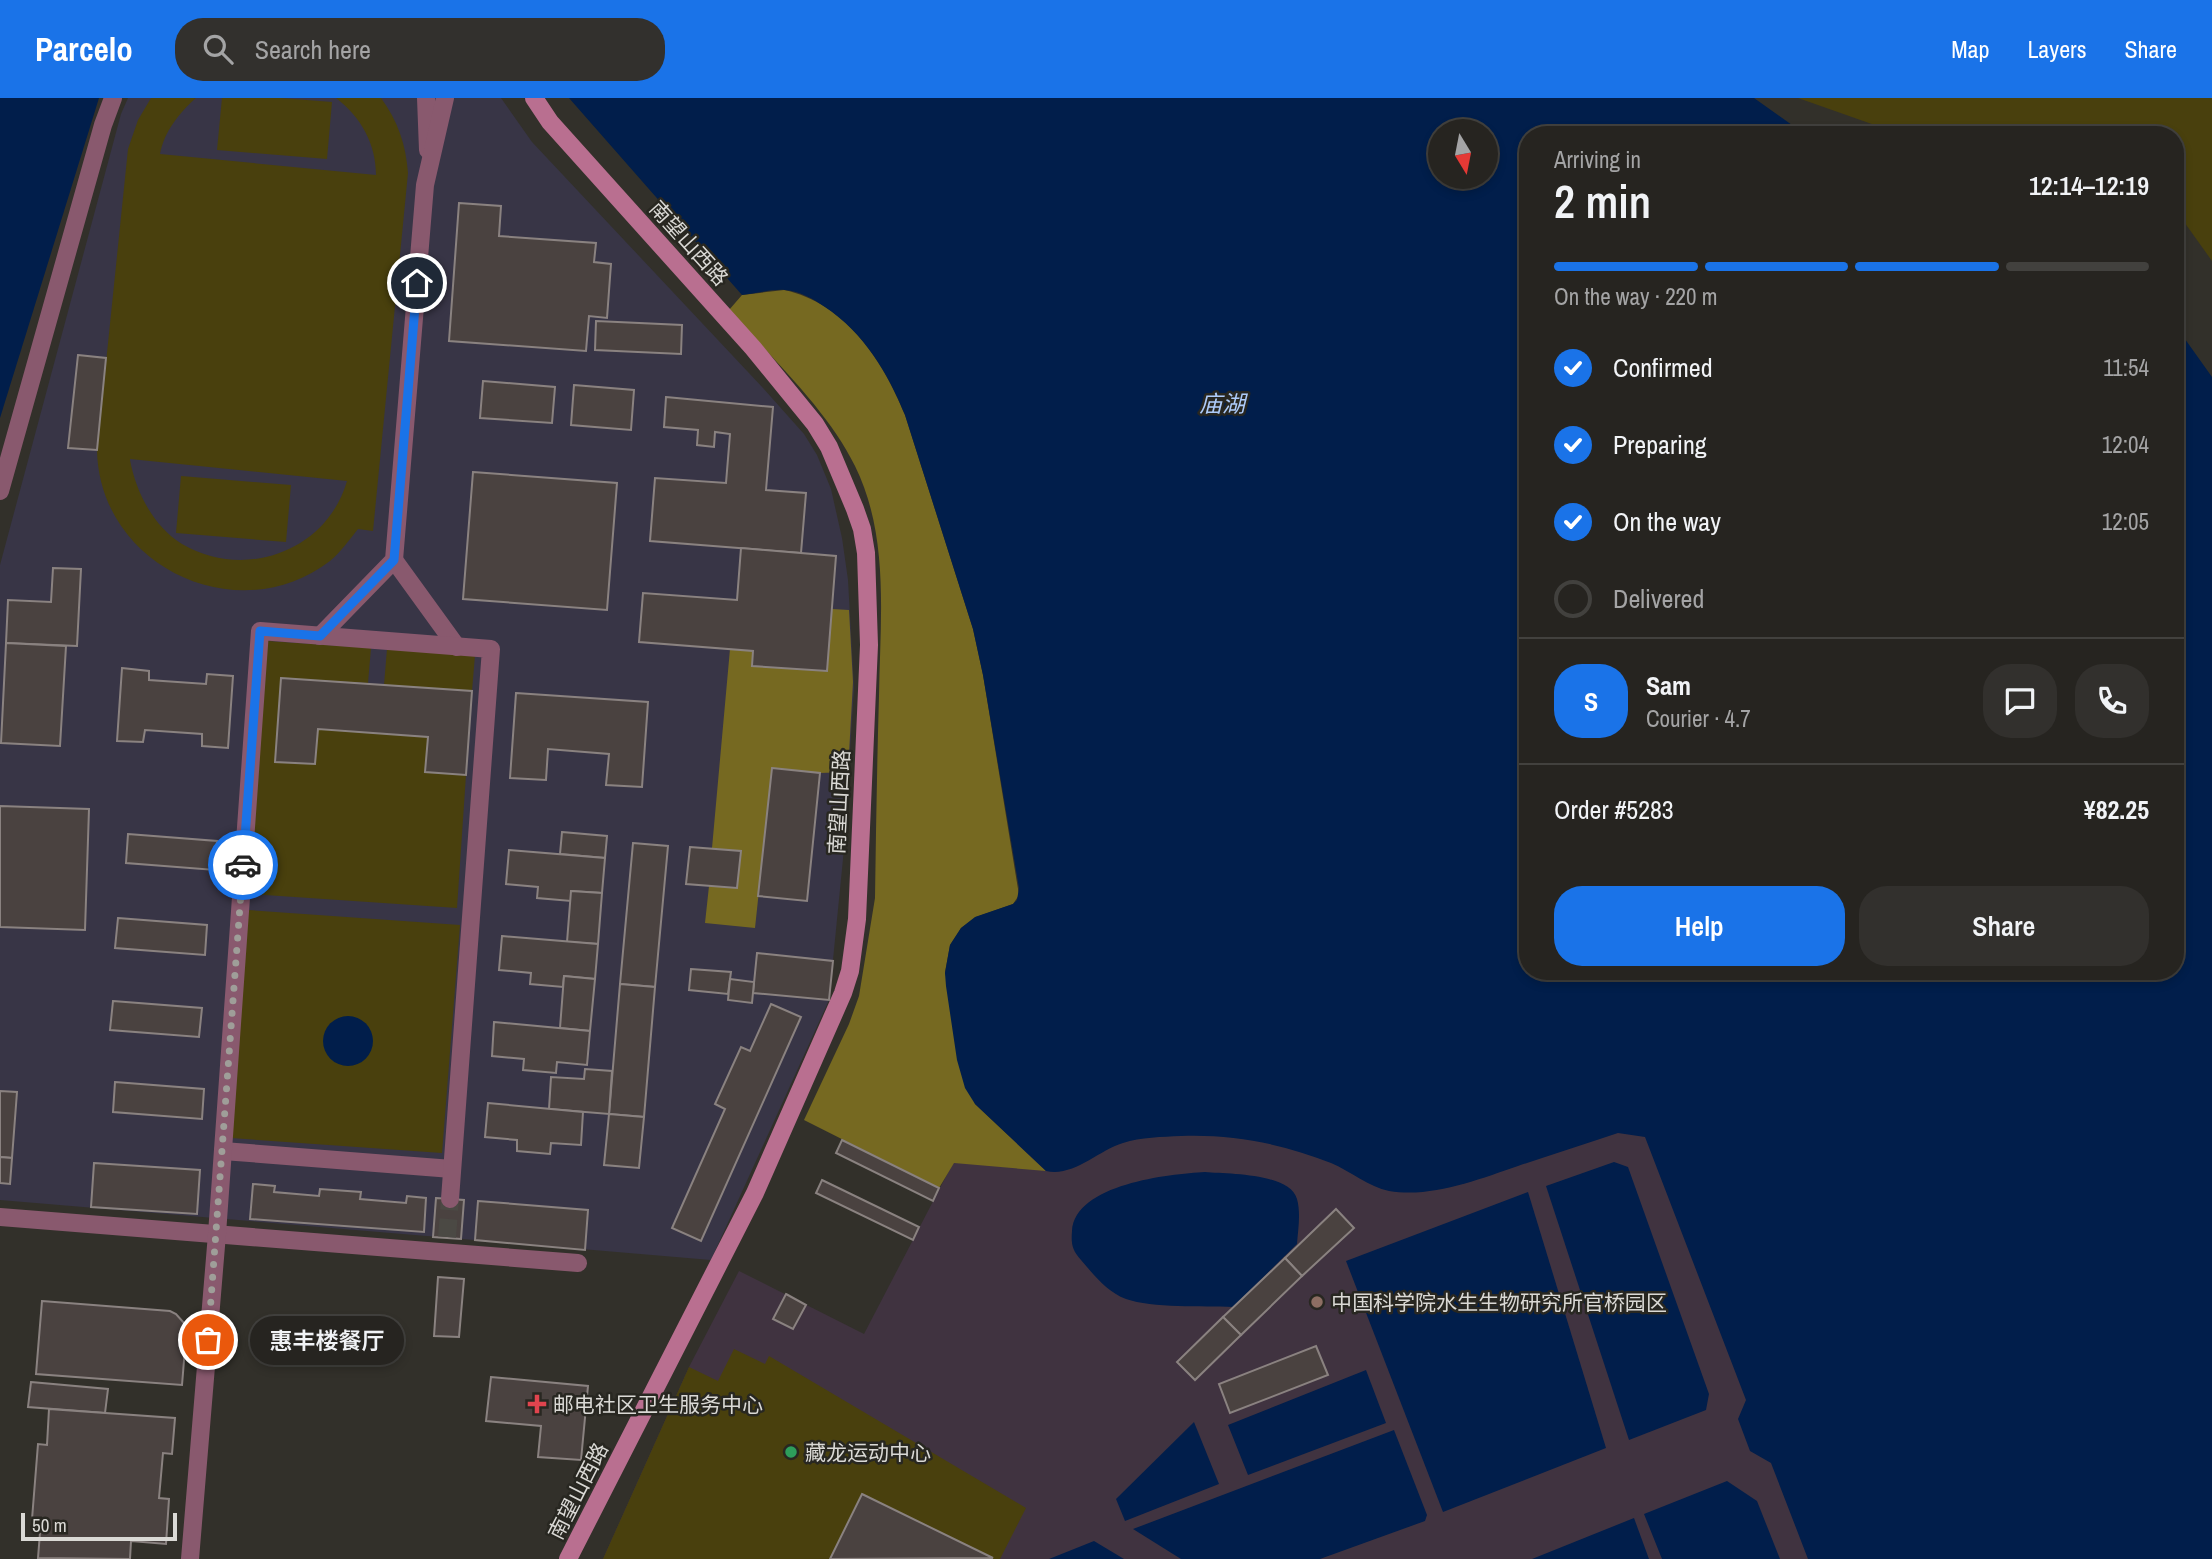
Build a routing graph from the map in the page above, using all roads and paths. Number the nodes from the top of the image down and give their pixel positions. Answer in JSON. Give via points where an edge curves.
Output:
{"nodes":[{"id":1,"x":113,"y":98,"type":"edge"},
{"id":2,"x":426,"y":98,"type":"edge"},
{"id":3,"x":445,"y":98,"type":"edge"},
{"id":4,"x":534,"y":98,"type":"edge"},
{"id":5,"x":429,"y":167,"type":"junction"},
{"id":6,"x":1,"y":483,"type":"edge"},
{"id":7,"x":394,"y":560,"type":"junction"},
{"id":8,"x":320,"y":636,"type":"junction"},
{"id":9,"x":457,"y":647,"type":"junction"},
{"id":10,"x":223,"y":1152,"type":"junction"},
{"id":11,"x":452,"y":1169,"type":"junction"},
{"id":12,"x":450,"y":1199,"type":"tunnel mouth"},
{"id":13,"x":0,"y":1217,"type":"edge"},
{"id":14,"x":217,"y":1234,"type":"junction"},
{"id":15,"x":578,"y":1263,"type":"dead end"},
{"id":16,"x":190,"y":1559,"type":"edge"},
{"id":17,"x":568,"y":1559,"type":"edge"}],
"edges":[{"from":1,"to":6,"type":"street"},
{"from":2,"to":5,"type":"street"},
{"from":3,"to":5,"type":"street"},
{"from":4,"to":17,"type":"street","name":"南望山西路","via":[[550,122],[753,348],[815,424],[842,474],[862,530],[869,645],[857,919],[843,993],[755,1193]]},
{"from":5,"to":7,"type":"street"},
{"from":7,"to":8,"type":"street"},
{"from":7,"to":9,"type":"street"},
{"from":8,"to":9,"type":"street"},
{"from":8,"to":10,"type":"street","via":[[260,631]]},
{"from":9,"to":11,"type":"street","via":[[491,649]]},
{"from":10,"to":11,"type":"street"},
{"from":10,"to":14,"type":"street"},
{"from":11,"to":12,"type":"street"},
{"from":13,"to":14,"type":"street"},
{"from":14,"to":15,"type":"street","via":[[446,1245]]},
{"from":14,"to":16,"type":"street"}]}
